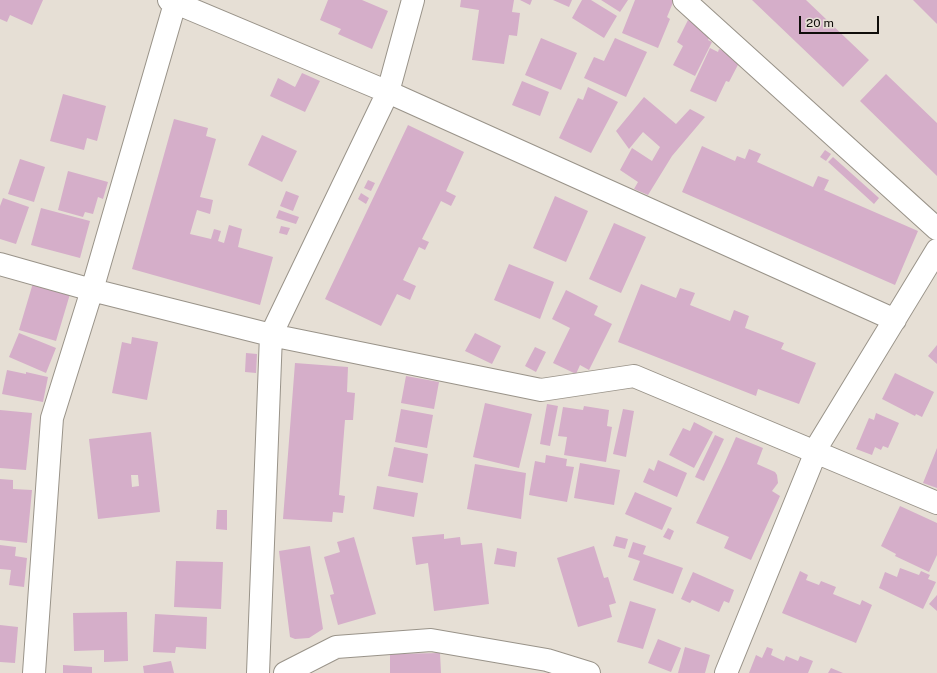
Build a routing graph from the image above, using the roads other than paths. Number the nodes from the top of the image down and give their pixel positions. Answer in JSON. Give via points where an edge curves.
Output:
{"nodes":[{"id":1,"x":413,"y":0,"type":"edge"},
{"id":2,"x":684,"y":0,"type":"edge"},
{"id":3,"x":174,"y":1,"type":"edge"},
{"id":4,"x":388,"y":92,"type":"junction"},
{"id":5,"x":937,"y":229,"type":"edge"},
{"id":6,"x":937,"y":250,"type":"edge"},
{"id":7,"x":0,"y":264,"type":"edge"},
{"id":8,"x":92,"y":290,"type":"junction"},
{"id":9,"x":895,"y":320,"type":"junction"},
{"id":10,"x":271,"y":335,"type":"junction"},
{"id":11,"x":816,"y":452,"type":"junction"},
{"id":12,"x":937,"y":503,"type":"edge"},
{"id":13,"x":34,"y":673,"type":"edge"},
{"id":14,"x":258,"y":673,"type":"edge"},
{"id":15,"x":285,"y":673,"type":"edge"},
{"id":16,"x":589,"y":673,"type":"edge"},
{"id":17,"x":726,"y":673,"type":"edge"}],
"edges":[{"from":1,"to":4,"type":"street"},
{"from":2,"to":5,"type":"street"},
{"from":3,"to":4,"type":"street"},
{"from":3,"to":8,"type":"street"},
{"from":4,"to":9,"type":"street"},
{"from":4,"to":10,"type":"street"},
{"from":6,"to":9,"type":"street"},
{"from":7,"to":8,"type":"street"},
{"from":8,"to":10,"type":"street"},
{"from":8,"to":13,"type":"street","via":[[52,418]]},
{"from":9,"to":11,"type":"street"},
{"from":10,"to":11,"type":"street","via":[[541,390],[634,376]]},
{"from":10,"to":14,"type":"street"},
{"from":11,"to":12,"type":"street"},
{"from":11,"to":17,"type":"street"},
{"from":15,"to":16,"type":"street","via":[[336,647],[431,640],[547,660]]}]}
